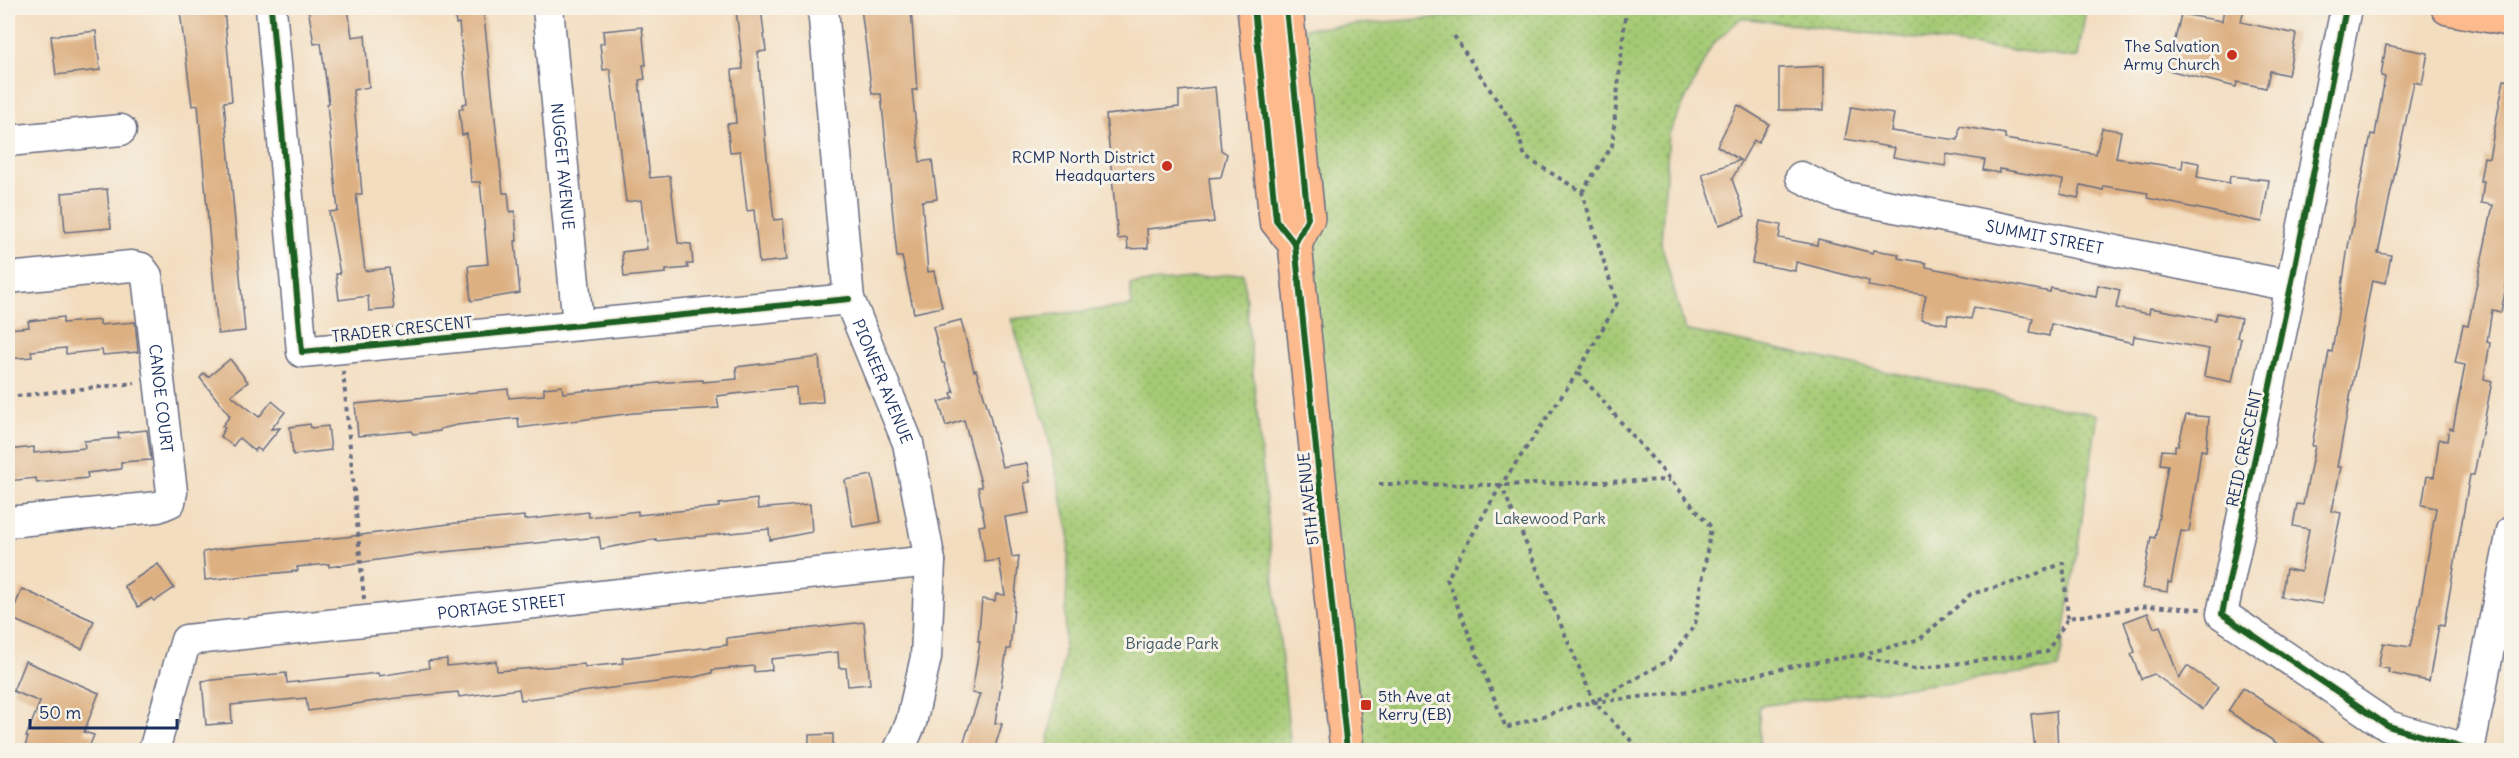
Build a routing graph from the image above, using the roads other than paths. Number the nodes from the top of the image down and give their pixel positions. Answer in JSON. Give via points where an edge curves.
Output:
{"nodes":[{"id":1,"x":271,"y":8,"type":"edge"},
{"id":2,"x":548,"y":8,"type":"edge"},
{"id":3,"x":823,"y":8,"type":"edge"},
{"id":4,"x":1254,"y":8,"type":"edge"},
{"id":5,"x":1286,"y":8,"type":"edge"},
{"id":6,"x":2346,"y":8,"type":"edge"},
{"id":7,"x":2448,"y":8,"type":"edge"},
{"id":8,"x":2511,"y":20,"type":"edge"},
{"id":9,"x":121,"y":130,"type":"dead end"},
{"id":10,"x":8,"y":141,"type":"edge"},
{"id":11,"x":1801,"y":177,"type":"dead end"},
{"id":12,"x":1295,"y":244,"type":"junction"},
{"id":13,"x":8,"y":278,"type":"edge"},
{"id":14,"x":2292,"y":286,"type":"junction"},
{"id":15,"x":849,"y":299,"type":"junction"},
{"id":16,"x":578,"y":325,"type":"junction"},
{"id":17,"x":8,"y":522,"type":"edge"},
{"id":18,"x":2511,"y":531,"type":"edge"},
{"id":19,"x":930,"y":561,"type":"junction"},
{"id":20,"x":154,"y":750,"type":"edge"},
{"id":21,"x":899,"y":750,"type":"edge"},
{"id":22,"x":1347,"y":750,"type":"edge"},
{"id":23,"x":2469,"y":750,"type":"edge"}],
"edges":[{"from":1,"to":16,"type":"street","name":"TRADER CRESCENT","via":[[302,352]]},
{"from":2,"to":16,"type":"street","name":"NUGGET AVENUE"},
{"from":3,"to":15,"type":"street","name":"PIONEER AVENUE"},
{"from":4,"to":12,"type":"main road","via":[[1276,220]]},
{"from":5,"to":12,"type":"main road","via":[[1308,218]]},
{"from":6,"to":14,"type":"street","name":"REID CRESCENT"},
{"from":7,"to":8,"type":"main road"},
{"from":9,"to":10,"type":"street"},
{"from":11,"to":14,"type":"street","name":"SUMMIT STREET","via":[[1840,196]]},
{"from":12,"to":22,"type":"main road","name":"5TH AVENUE"},
{"from":13,"to":17,"type":"street","name":"CANOE COURT","via":[[141,268],[147,276],[172,492],[170,502],[158,507]]},
{"from":14,"to":23,"type":"street","name":"REID CRESCENT","via":[[2222,614],[2388,726]]},
{"from":15,"to":16,"type":"street","name":"TRADER CRESCENT"},
{"from":15,"to":19,"type":"street","name":"PIONEER AVENUE","via":[[908,443]]},
{"from":18,"to":23,"type":"street"},
{"from":19,"to":20,"type":"street","name":"PORTAGE STREET","via":[[186,640]]},
{"from":19,"to":21,"type":"street","name":"PIONEER AVENUE","via":[[926,657],[911,723]]}]}
